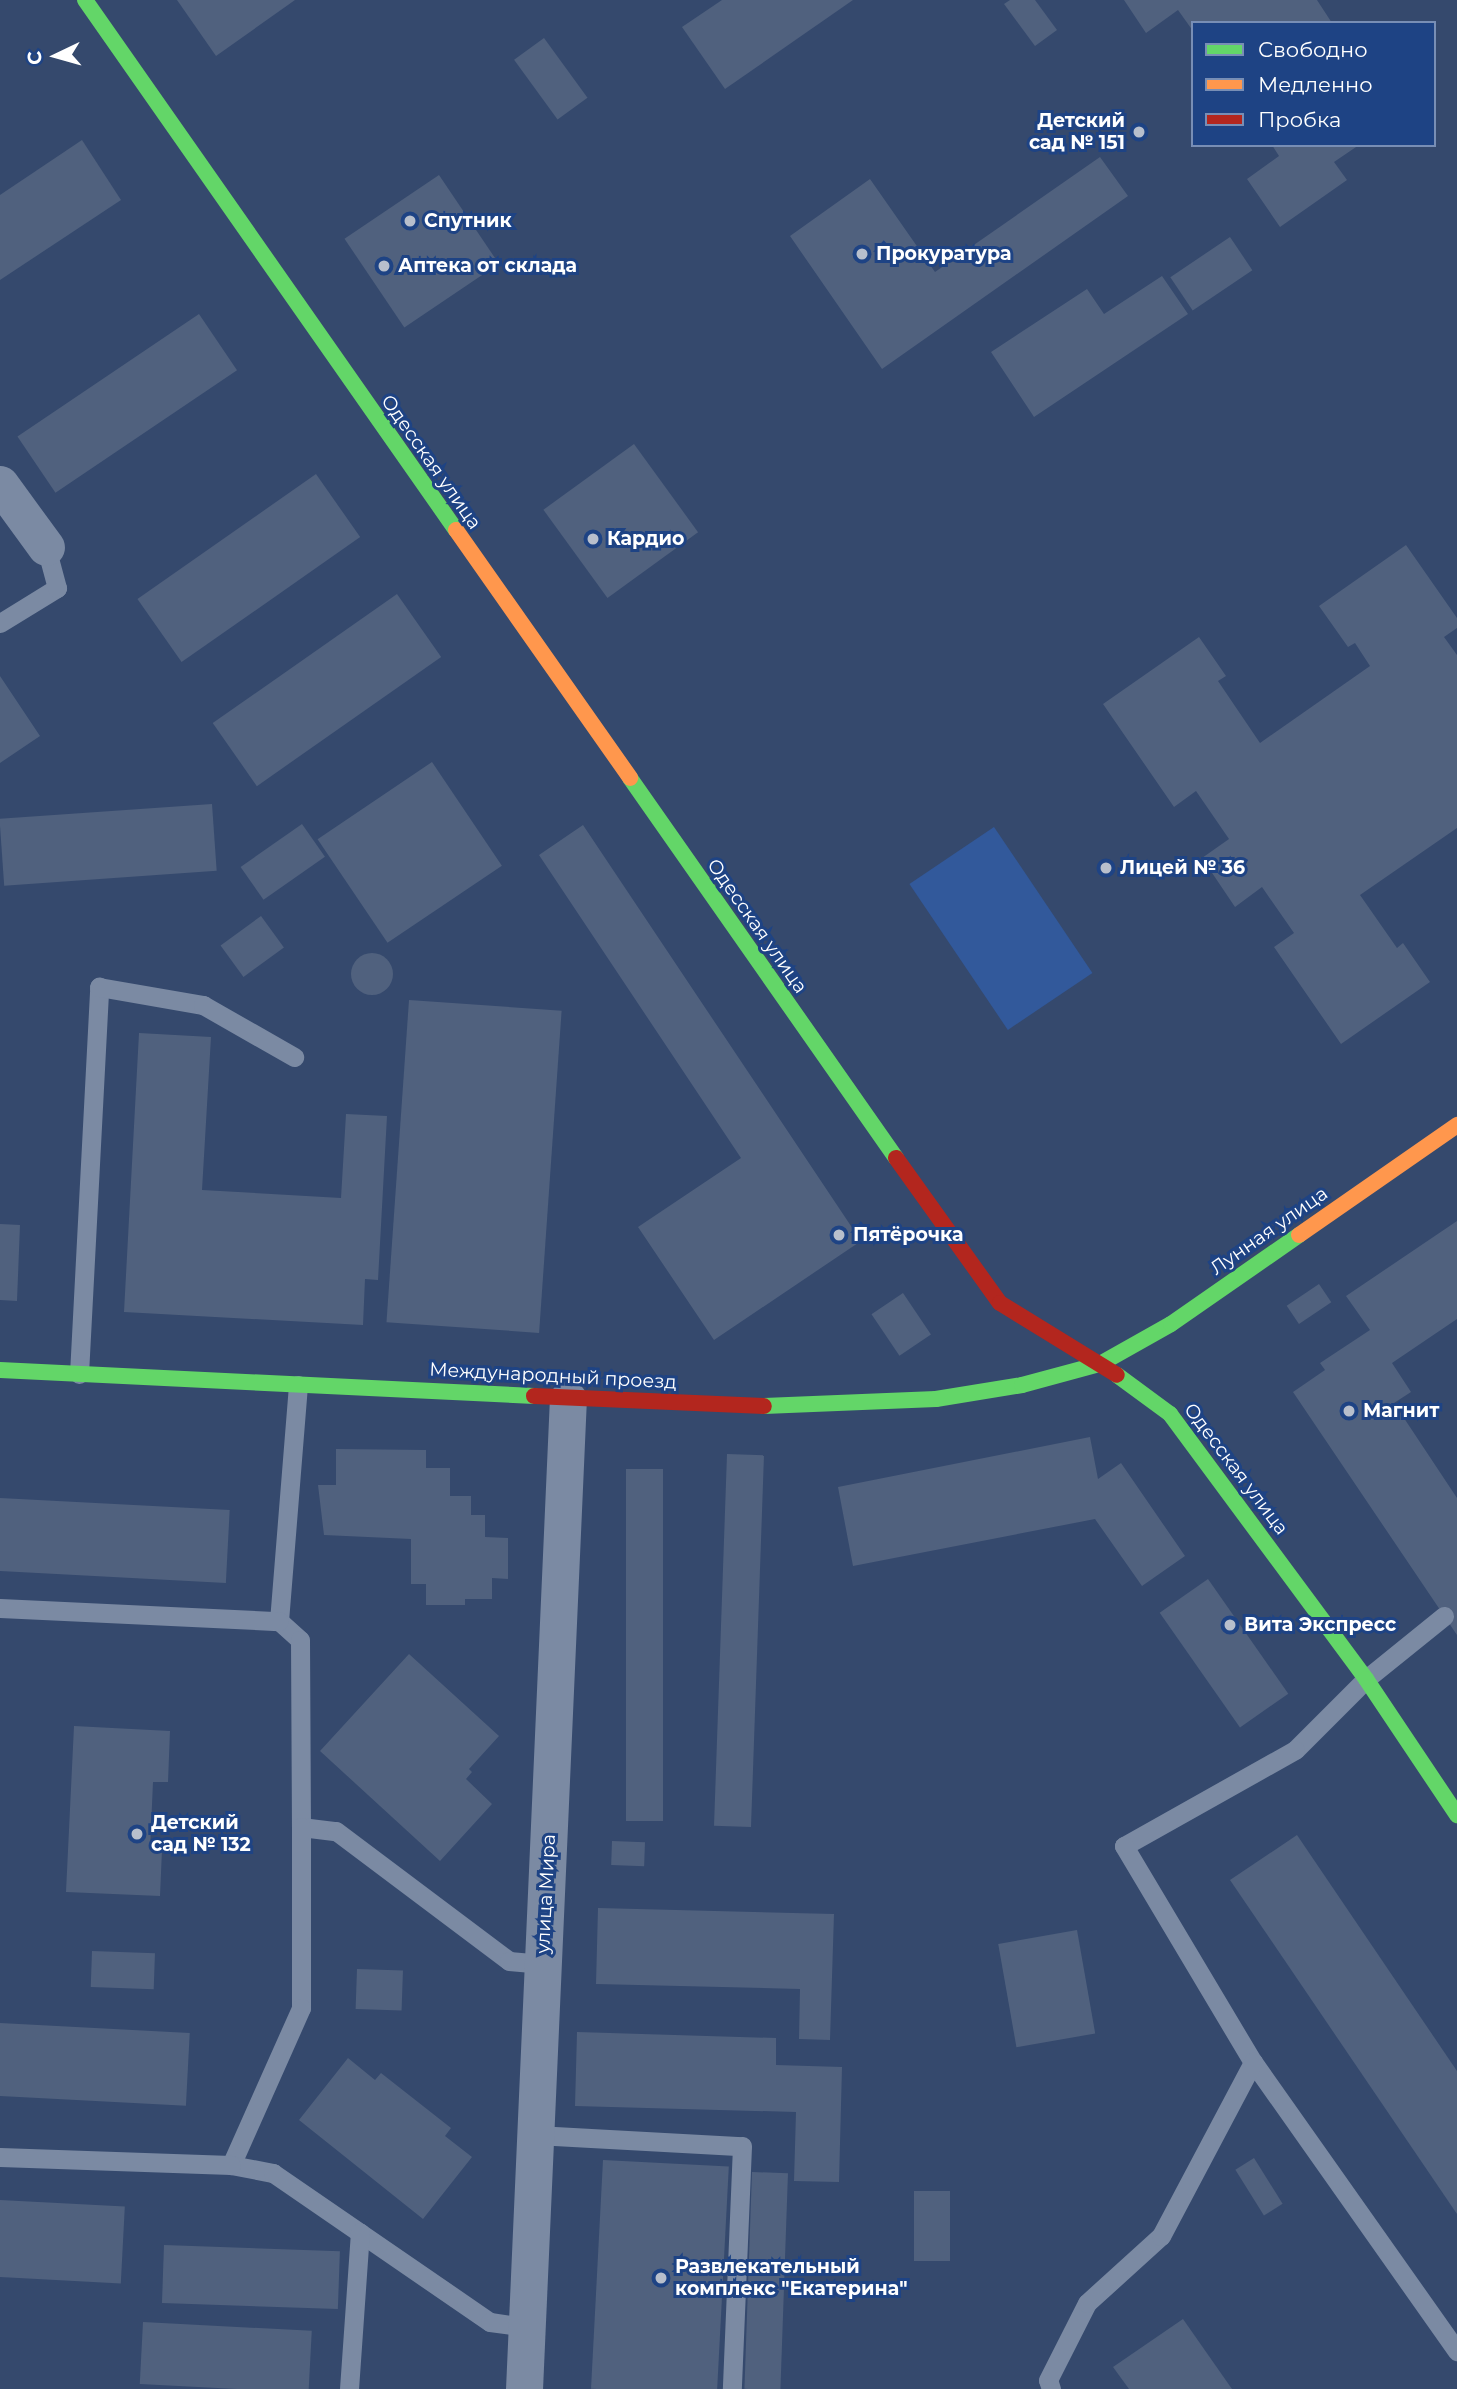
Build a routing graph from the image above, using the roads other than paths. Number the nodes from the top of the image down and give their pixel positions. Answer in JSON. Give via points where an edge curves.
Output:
{"nodes":[{"id":1,"x":85,"y":0,"type":"edge"},
{"id":2,"x":0,"y":484,"type":"edge"},
{"id":3,"x":46,"y":547,"type":"joint"},
{"id":4,"x":0,"y":623,"type":"edge"},
{"id":5,"x":294,"y":1057,"type":"dead end"},
{"id":6,"x":1457,"y":1125,"type":"edge"},
{"id":7,"x":1100,"y":1364,"type":"junction"},
{"id":8,"x":0,"y":1370,"type":"edge"},
{"id":9,"x":79,"y":1374,"type":"junction"},
{"id":10,"x":298,"y":1385,"type":"junction"},
{"id":11,"x":568,"y":1399,"type":"junction"},
{"id":12,"x":0,"y":1608,"type":"edge"},
{"id":13,"x":1444,"y":1616,"type":"dead end"},
{"id":14,"x":279,"y":1621,"type":"junction"},
{"id":15,"x":1366,"y":1679,"type":"junction"},
{"id":16,"x":1457,"y":1815,"type":"edge"},
{"id":17,"x":301,"y":1827,"type":"junction"},
{"id":18,"x":543,"y":1964,"type":"junction"},
{"id":19,"x":1253,"y":2062,"type":"junction"},
{"id":20,"x":536,"y":2135,"type":"junction"},
{"id":21,"x":0,"y":2157,"type":"edge"},
{"id":22,"x":231,"y":2165,"type":"junction"},
{"id":23,"x":360,"y":2232,"type":"junction"},
{"id":24,"x":527,"y":2327,"type":"junction"},
{"id":25,"x":1457,"y":2351,"type":"edge"},
{"id":26,"x":349,"y":2389,"type":"edge"},
{"id":27,"x":524,"y":2389,"type":"edge"},
{"id":28,"x":732,"y":2389,"type":"edge"},
{"id":29,"x":1051,"y":2389,"type":"edge"}],
"edges":[{"from":1,"to":7,"type":"street","name":"Одесская улица","via":[[962,1252],[1000,1303]]},
{"from":2,"to":3,"type":"street"},
{"from":3,"to":4,"type":"lane","via":[[57,588]]},
{"from":5,"to":9,"type":"lane","via":[[203,1005],[99,987]]},
{"from":6,"to":7,"type":"street","name":"Лунная улица","via":[[1171,1324]]},
{"from":7,"to":11,"type":"street","name":"Международный проезд","via":[[1022,1385],[936,1399],[752,1406]]},
{"from":7,"to":15,"type":"street","name":"Одесская улица","via":[[1170,1414]]},
{"from":8,"to":9,"type":"street","name":"Международный проезд"},
{"from":9,"to":10,"type":"street","name":"Международный проезд"},
{"from":10,"to":11,"type":"street","name":"Международный проезд"},
{"from":10,"to":14,"type":"lane"},
{"from":11,"to":18,"type":"street","name":"улица Мира"},
{"from":12,"to":14,"type":"lane"},
{"from":13,"to":15,"type":"lane"},
{"from":14,"to":17,"type":"lane","via":[[300,1640]]},
{"from":15,"to":16,"type":"street","name":"Одесская улица"},
{"from":15,"to":19,"type":"lane","via":[[1295,1750],[1124,1846]]},
{"from":17,"to":18,"type":"lane","via":[[336,1832],[509,1961]]},
{"from":17,"to":22,"type":"lane","via":[[301,2008]]},
{"from":18,"to":20,"type":"street","name":"улица Мира"},
{"from":19,"to":25,"type":"lane"},
{"from":19,"to":29,"type":"lane","via":[[1161,2236],[1087,2303],[1048,2380]]},
{"from":20,"to":24,"type":"street","name":"улица Мира"},
{"from":20,"to":28,"type":"lane","via":[[742,2146]]},
{"from":21,"to":22,"type":"lane"},
{"from":22,"to":23,"type":"lane","via":[[273,2173]]},
{"from":23,"to":24,"type":"lane","via":[[490,2322]]},
{"from":23,"to":26,"type":"lane"},
{"from":24,"to":27,"type":"street","name":"улица Мира"}]}
